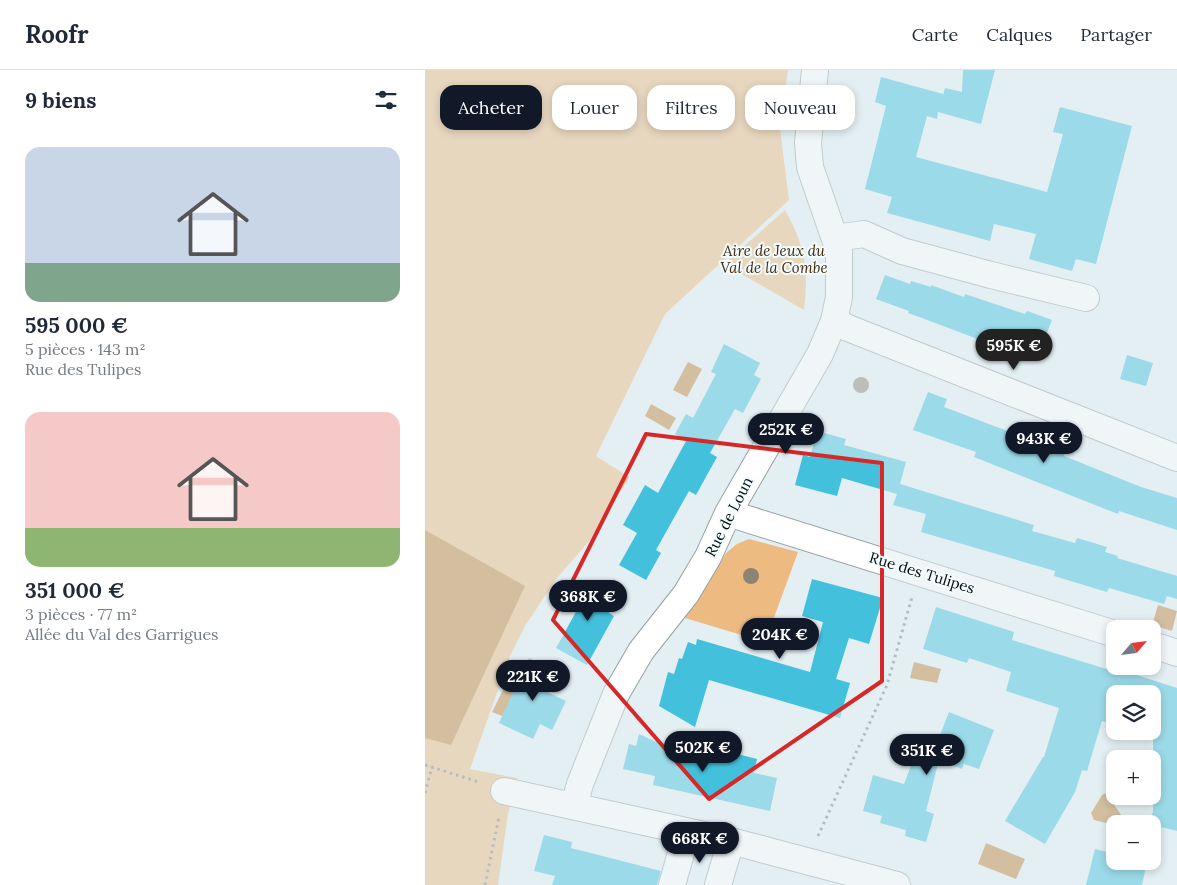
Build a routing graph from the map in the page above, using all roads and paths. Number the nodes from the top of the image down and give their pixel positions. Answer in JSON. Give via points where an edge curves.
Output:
{"nodes":[{"id":1,"x":815,"y":70,"type":"edge"},
{"id":2,"x":835,"y":238,"type":"junction"},
{"id":3,"x":1086,"y":298,"type":"dead end"},
{"id":4,"x":834,"y":321,"type":"junction"},
{"id":5,"x":1177,"y":458,"type":"edge"},
{"id":6,"x":728,"y":513,"type":"junction"},
{"id":7,"x":918,"y":572,"type":"junction"},
{"id":8,"x":1106,"y":631,"type":"edge"},
{"id":9,"x":1161,"y":648,"type":"edge"},
{"id":10,"x":1177,"y":653,"type":"edge"},
{"id":11,"x":425,"y":764,"type":"edge"},
{"id":12,"x":432,"y":767,"type":"junction"},
{"id":13,"x":504,"y":791,"type":"junction"},
{"id":14,"x":425,"y":793,"type":"edge"},
{"id":15,"x":574,"y":806,"type":"junction"},
{"id":16,"x":687,"y":832,"type":"junction"},
{"id":17,"x":818,"y":836,"type":"dead end"},
{"id":18,"x":731,"y":841,"type":"junction"},
{"id":19,"x":485,"y":885,"type":"edge"},
{"id":20,"x":673,"y":885,"type":"edge"},
{"id":21,"x":718,"y":885,"type":"edge"},
{"id":22,"x":897,"y":885,"type":"edge"}],
"edges":[{"from":1,"to":2,"type":"street","name":"Rue de Loun","via":[[807,142],[810,167]]},
{"from":2,"to":3,"type":"street","via":[[864,234],[901,251]]},
{"from":2,"to":4,"type":"street","name":"Rue de Loun","via":[[841,271]]},
{"from":4,"to":5,"type":"street"},
{"from":4,"to":6,"type":"street","name":"Rue de Loun","via":[[820,354]]},
{"from":6,"to":7,"type":"street","name":"Rue des Tulipes"},
{"from":6,"to":15,"type":"street","name":"Rue de Loun","via":[[686,594],[641,651],[616,694]]},
{"from":7,"to":8,"type":"street","name":"Rue des Tulipes"},
{"from":7,"to":17,"type":"path","via":[[887,685]]},
{"from":9,"to":10,"type":"street"},
{"from":11,"to":12,"type":"path"},
{"from":12,"to":13,"type":"path"},
{"from":12,"to":14,"type":"path"},
{"from":13,"to":15,"type":"street"},
{"from":13,"to":19,"type":"path"},
{"from":15,"to":16,"type":"street"},
{"from":16,"to":18,"type":"street"},
{"from":16,"to":20,"type":"street"},
{"from":18,"to":21,"type":"street"},
{"from":18,"to":22,"type":"street"}]}
